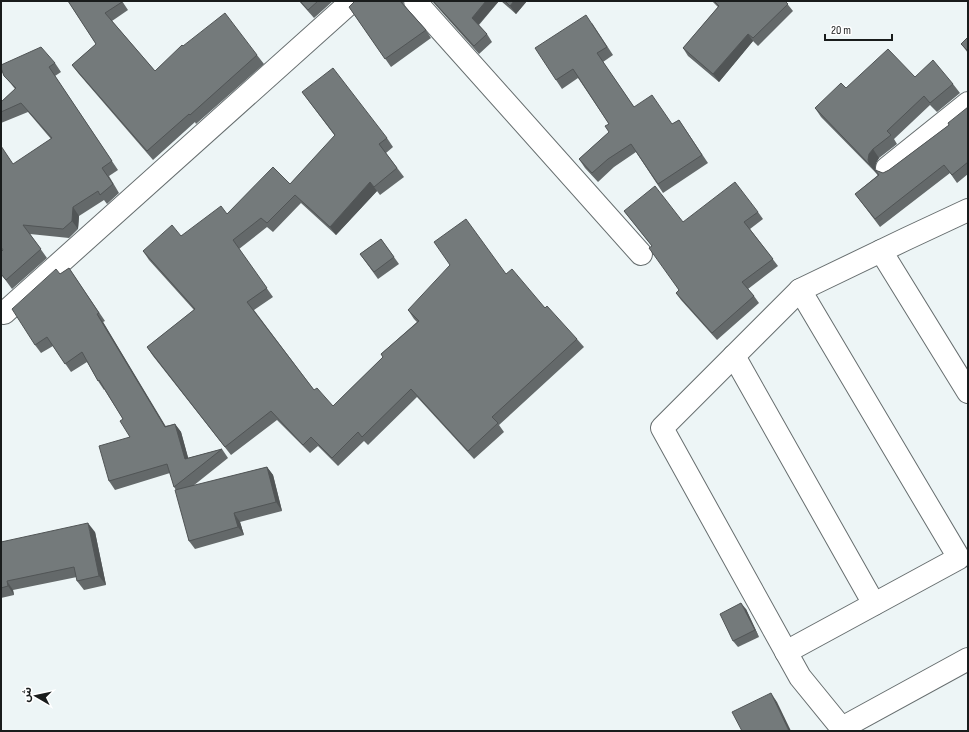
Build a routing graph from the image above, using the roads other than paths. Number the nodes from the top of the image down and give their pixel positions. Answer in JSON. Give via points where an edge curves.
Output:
{"nodes":[{"id":1,"x":352,"y":1,"type":"edge"},
{"id":2,"x":415,"y":1,"type":"edge"},
{"id":3,"x":968,"y":103,"type":"edge"},
{"id":4,"x":887,"y":168,"type":"dead end"},
{"id":5,"x":968,"y":210,"type":"edge"},
{"id":6,"x":881,"y":251,"type":"junction"},
{"id":7,"x":641,"y":254,"type":"dead end"},
{"id":8,"x":800,"y":290,"type":"junction"},
{"id":9,"x":4,"y":313,"type":"dead end"},
{"id":10,"x":734,"y":356,"type":"junction"},
{"id":11,"x":968,"y":392,"type":"edge"},
{"id":12,"x":965,"y":560,"type":"edge"},
{"id":13,"x":874,"y":604,"type":"junction"},
{"id":14,"x":786,"y":652,"type":"junction"},
{"id":15,"x":968,"y":659,"type":"edge"},
{"id":16,"x":843,"y":730,"type":"edge"}],
"edges":[{"from":1,"to":9,"type":"street"},
{"from":2,"to":7,"type":"street"},
{"from":3,"to":4,"type":"street"},
{"from":5,"to":6,"type":"street"},
{"from":6,"to":8,"type":"street"},
{"from":6,"to":11,"type":"street"},
{"from":8,"to":10,"type":"street"},
{"from":8,"to":12,"type":"street"},
{"from":10,"to":13,"type":"street"},
{"from":10,"to":14,"type":"street","via":[[662,428]]},
{"from":12,"to":13,"type":"street"},
{"from":13,"to":14,"type":"street"},
{"from":14,"to":16,"type":"street","via":[[800,677]]},
{"from":15,"to":16,"type":"street"}]}
